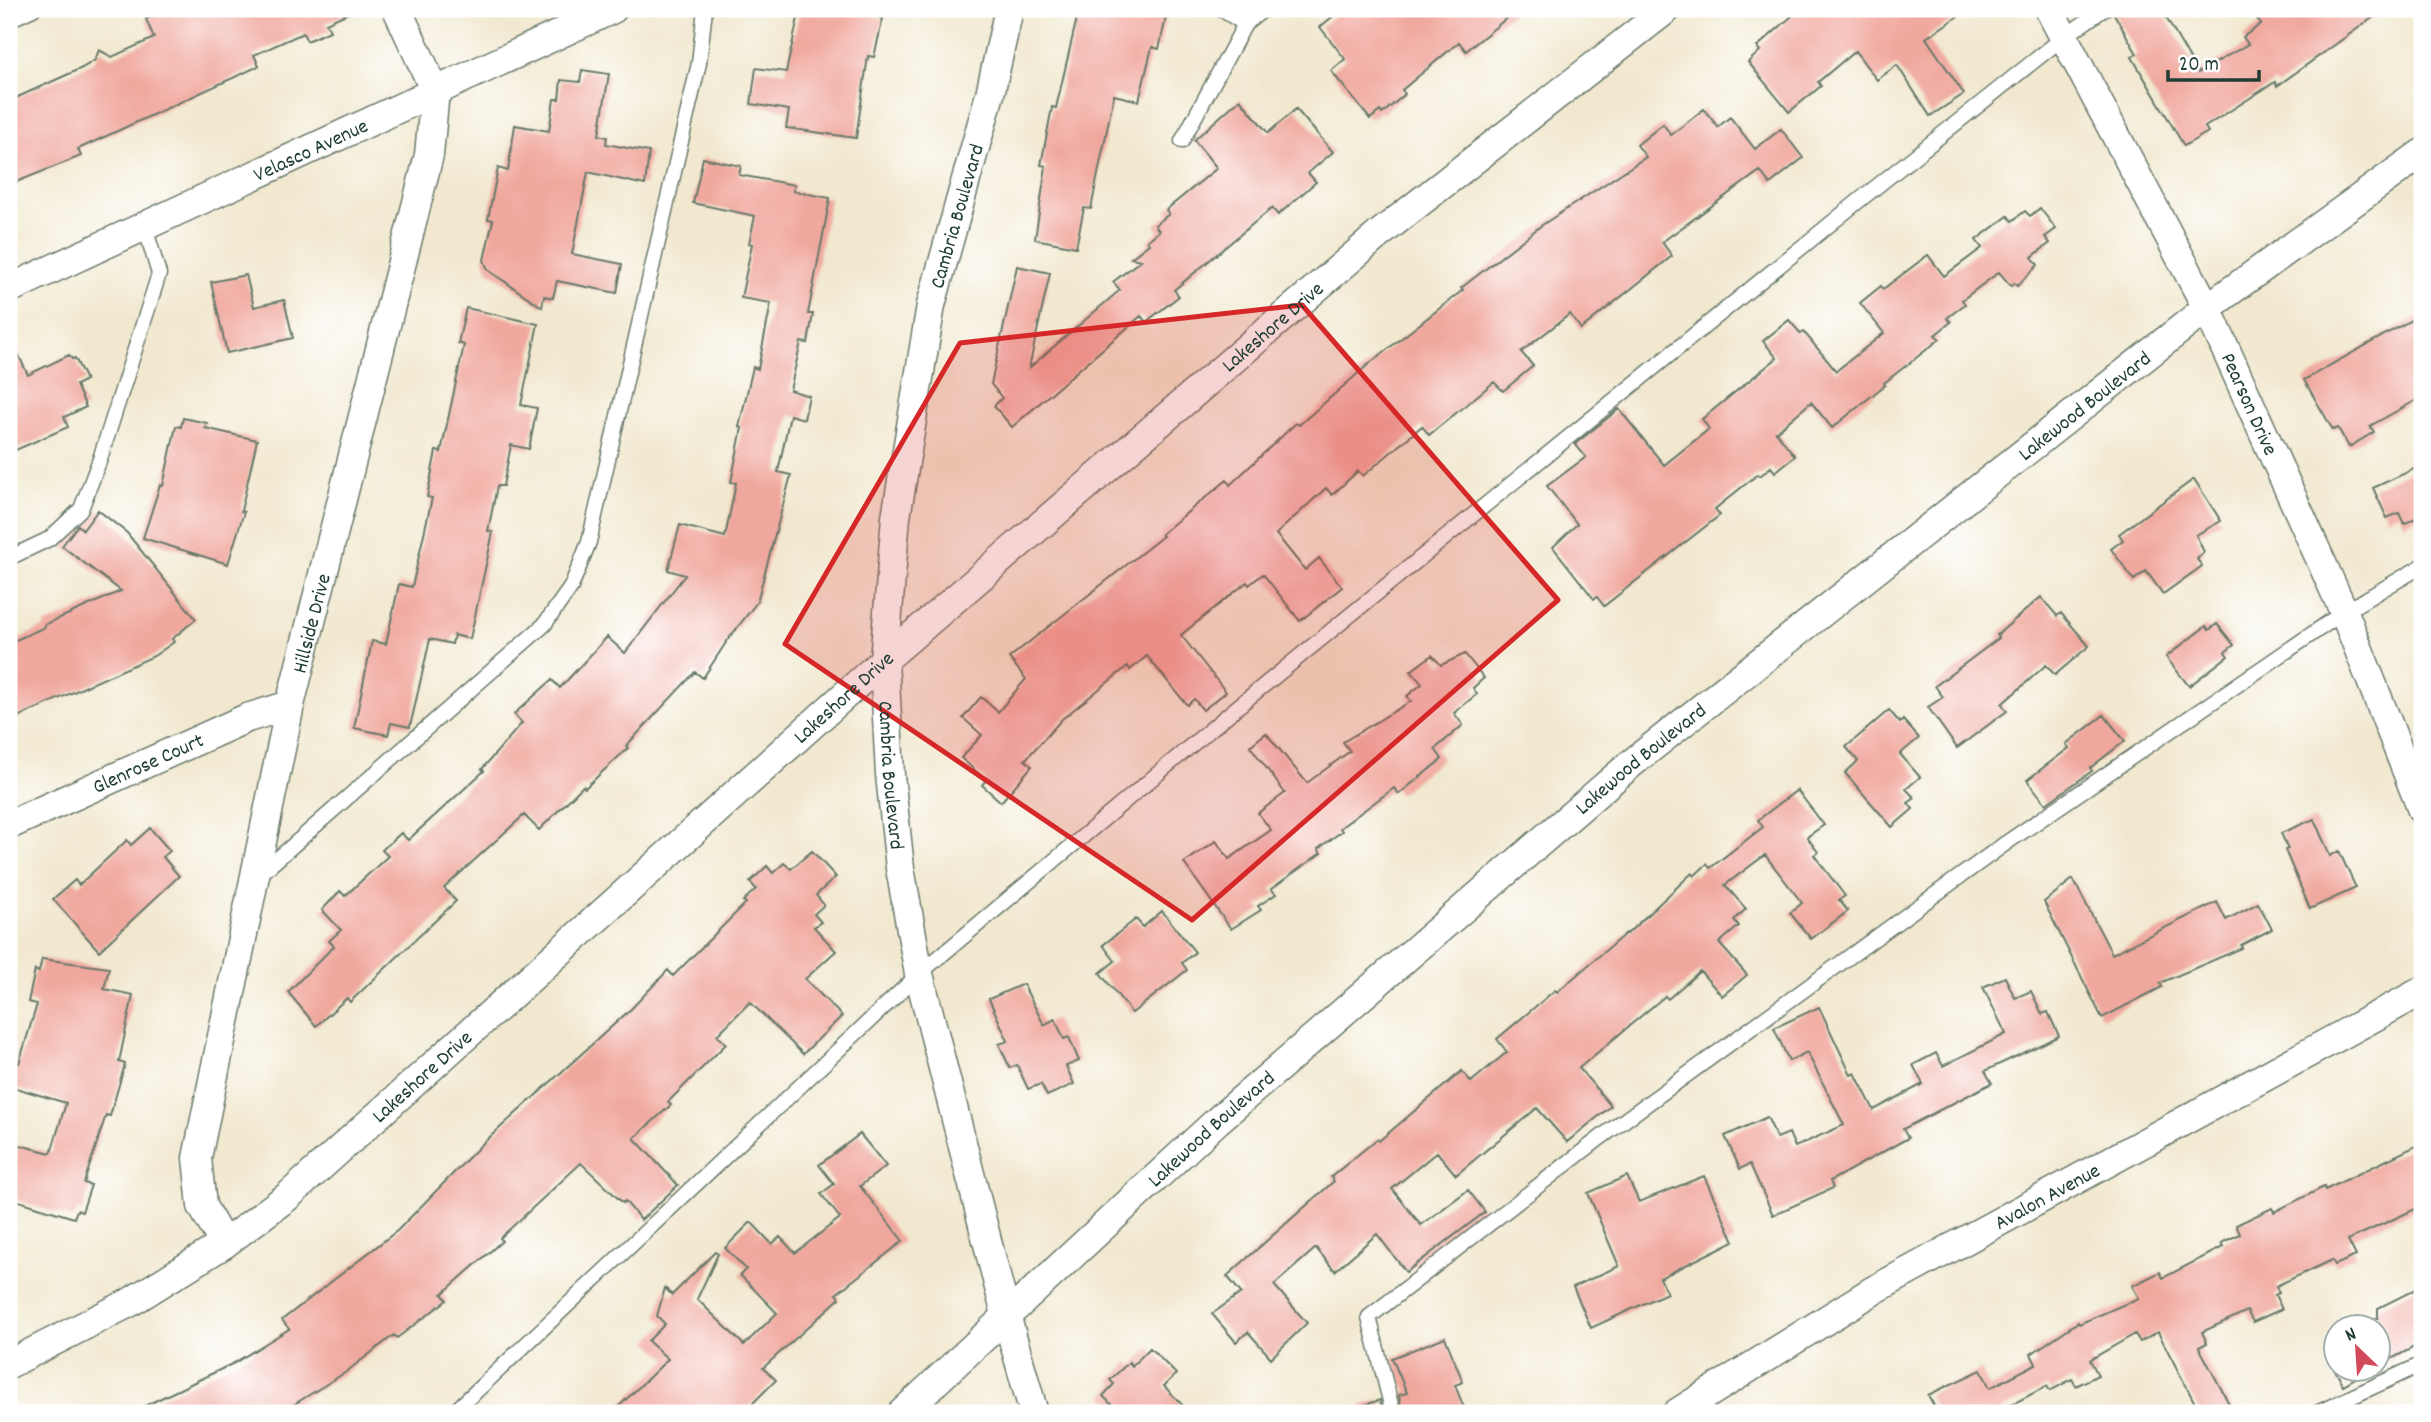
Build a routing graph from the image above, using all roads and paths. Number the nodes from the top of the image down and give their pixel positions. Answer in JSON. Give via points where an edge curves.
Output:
{"nodes":[{"id":1,"x":33,"y":9,"type":"edge"},
{"id":2,"x":397,"y":9,"type":"edge"},
{"id":3,"x":613,"y":9,"type":"edge"},
{"id":4,"x":705,"y":9,"type":"edge"},
{"id":5,"x":1009,"y":9,"type":"edge"},
{"id":6,"x":1221,"y":9,"type":"edge"},
{"id":7,"x":1264,"y":9,"type":"edge"},
{"id":8,"x":1667,"y":9,"type":"edge"},
{"id":9,"x":2049,"y":9,"type":"edge"},
{"id":10,"x":2104,"y":9,"type":"edge"},
{"id":11,"x":9,"y":20,"type":"edge"},
{"id":12,"x":1245,"y":24,"type":"junction"},
{"id":13,"x":2064,"y":37,"type":"junction"},
{"id":14,"x":435,"y":91,"type":"junction"},
{"id":15,"x":1182,"y":141,"type":"dead end"},
{"id":16,"x":2422,"y":153,"type":"edge"},
{"id":17,"x":145,"y":227,"type":"junction"},
{"id":18,"x":9,"y":289,"type":"edge"},
{"id":19,"x":2207,"y":308,"type":"junction"},
{"id":20,"x":9,"y":558,"type":"edge"},
{"id":21,"x":2422,"y":566,"type":"edge"},
{"id":22,"x":2344,"y":612,"type":"junction"},
{"id":23,"x":884,"y":660,"type":"junction"},
{"id":24,"x":290,"y":705,"type":"junction"},
{"id":25,"x":2422,"y":810,"type":"edge"},
{"id":26,"x":9,"y":825,"type":"edge"},
{"id":27,"x":254,"y":879,"type":"junction"},
{"id":28,"x":919,"y":974,"type":"junction"},
{"id":29,"x":2422,"y":991,"type":"edge"},
{"id":30,"x":224,"y":1244,"type":"junction"},
{"id":31,"x":1006,"y":1315,"type":"junction"},
{"id":32,"x":9,"y":1364,"type":"edge"},
{"id":33,"x":2422,"y":1364,"type":"edge"},
{"id":34,"x":453,"y":1413,"type":"edge"},
{"id":35,"x":902,"y":1413,"type":"edge"},
{"id":36,"x":1034,"y":1413,"type":"edge"},
{"id":37,"x":1393,"y":1413,"type":"edge"},
{"id":38,"x":1677,"y":1413,"type":"edge"},
{"id":39,"x":2317,"y":1413,"type":"edge"}],
"edges":[{"from":1,"to":11,"type":"lane"},
{"from":2,"to":14,"type":"street"},
{"from":3,"to":14,"type":"street","name":"Velasco Avenue"},
{"from":4,"to":27,"type":"lane","via":[[699,63],[592,529],[571,587],[544,625]]},
{"from":5,"to":23,"type":"street","name":"Cambria Boulevard","via":[[931,305],[896,517]]},
{"from":6,"to":12,"type":"lane"},
{"from":7,"to":12,"type":"lane"},
{"from":8,"to":23,"type":"street","name":"Lakeshore Drive","via":[[1378,235]]},
{"from":9,"to":13,"type":"street","name":"Pearson Drive"},
{"from":10,"to":13,"type":"lane"},
{"from":12,"to":15,"type":"lane"},
{"from":13,"to":19,"type":"street","name":"Pearson Drive"},
{"from":13,"to":28,"type":"lane","via":[[1241,704]]},
{"from":14,"to":17,"type":"street","name":"Velasco Avenue"},
{"from":14,"to":24,"type":"street","name":"Hillside Drive","via":[[429,155]]},
{"from":16,"to":19,"type":"street","name":"Lakewood Boulevard"},
{"from":17,"to":18,"type":"street","name":"Velasco Avenue"},
{"from":17,"to":20,"type":"lane","via":[[159,274],[81,509],[49,539]]},
{"from":19,"to":22,"type":"street","name":"Pearson Drive"},
{"from":19,"to":31,"type":"street","name":"Lakewood Boulevard","via":[[1632,763],[1217,1121]]},
{"from":21,"to":22,"type":"lane"},
{"from":22,"to":25,"type":"street","name":"Pearson Drive"},
{"from":22,"to":37,"type":"lane","via":[[1983,859],[1600,1138],[1368,1317]]},
{"from":23,"to":28,"type":"street","name":"Cambria Boulevard","via":[[900,867]]},
{"from":23,"to":30,"type":"street","name":"Lakeshore Drive","via":[[287,1197]]},
{"from":24,"to":26,"type":"street","name":"Glenrose Court","via":[[247,718]]},
{"from":24,"to":27,"type":"street","name":"Hillside Drive"},
{"from":27,"to":30,"type":"street","name":"Hillside Drive","via":[[197,1158],[202,1206]]},
{"from":28,"to":31,"type":"street","name":"Cambria Boulevard"},
{"from":28,"to":34,"type":"lane"},
{"from":29,"to":38,"type":"street","name":"Avalon Avenue","via":[[1874,1290]]},
{"from":30,"to":32,"type":"street","name":"Lakeshore Drive","via":[[130,1303]]},
{"from":31,"to":35,"type":"street","name":"Lakewood Boulevard"},
{"from":31,"to":36,"type":"street","name":"Cambria Boulevard"},
{"from":33,"to":39,"type":"lane"}]}
